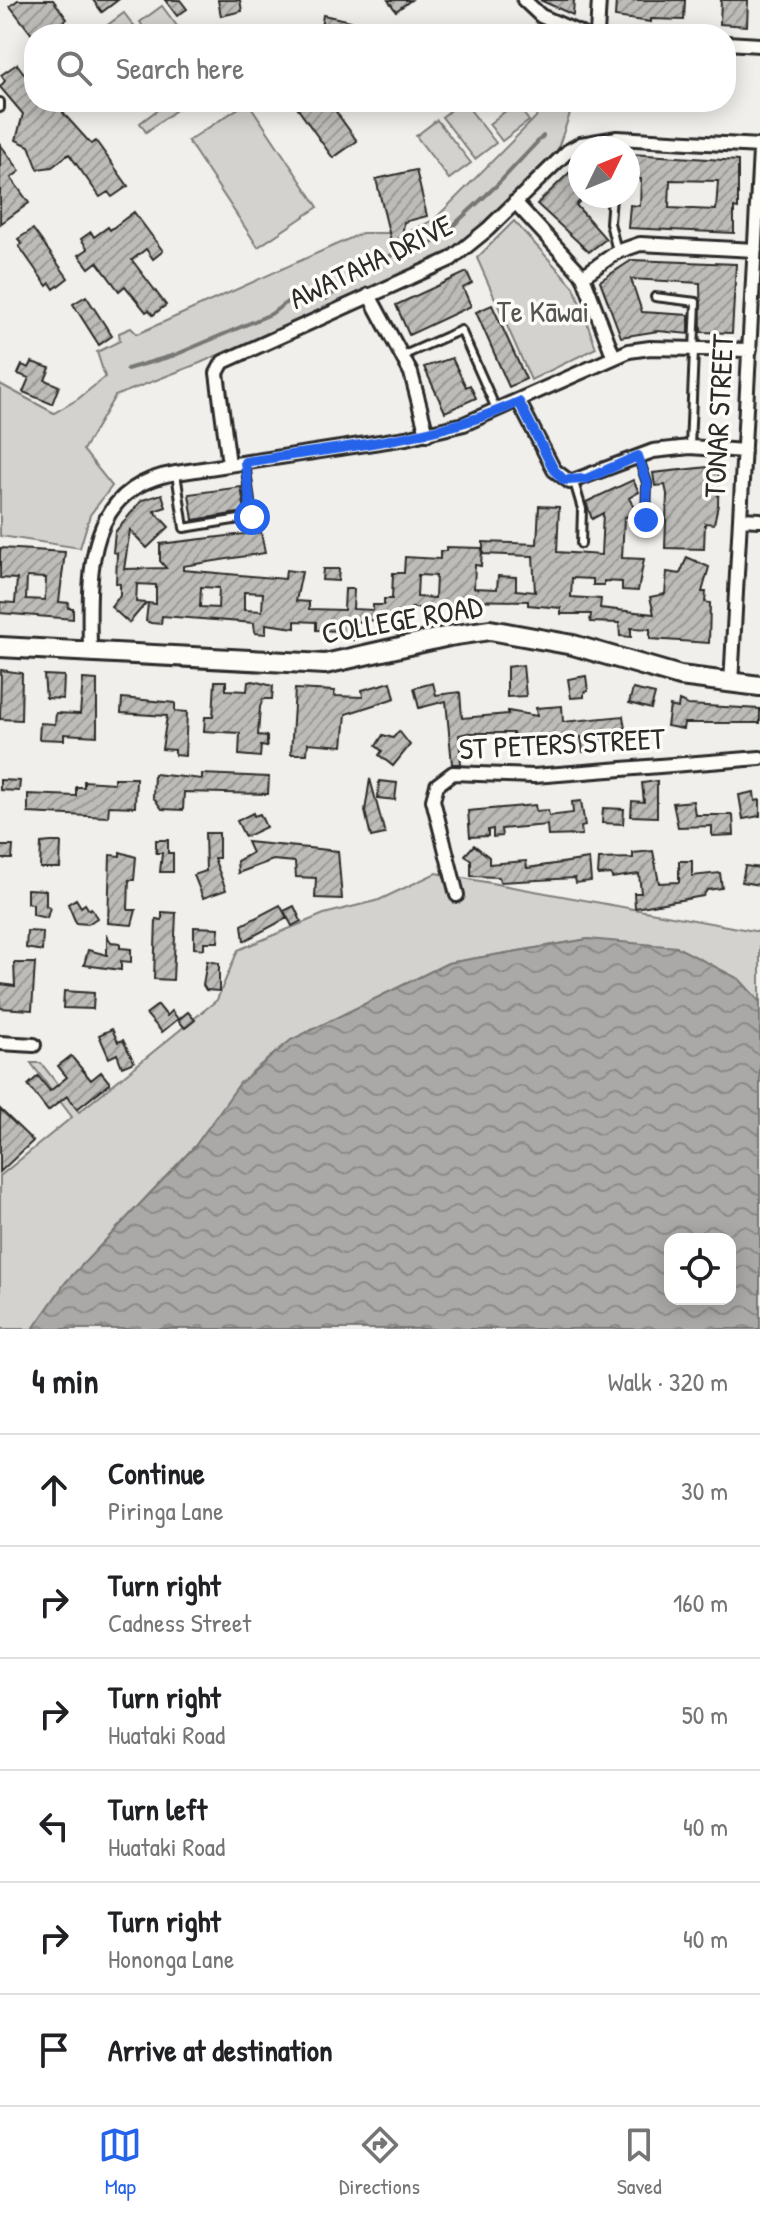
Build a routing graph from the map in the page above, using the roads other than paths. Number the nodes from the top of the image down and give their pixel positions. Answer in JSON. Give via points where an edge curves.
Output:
{"nodes":[{"id":1,"x":524,"y":0,"type":"edge"},
{"id":2,"x":599,"y":0,"type":"edge"},
{"id":3,"x":557,"y":24,"type":"edge"},
{"id":4,"x":598,"y":24,"type":"edge"},
{"id":5,"x":736,"y":44,"type":"edge"},
{"id":6,"x":760,"y":45,"type":"edge"},
{"id":7,"x":640,"y":144,"type":"edge"},
{"id":8,"x":760,"y":148,"type":"edge"},
{"id":9,"x":568,"y":151,"type":"edge"},
{"id":10,"x":515,"y":202,"type":"junction"},
{"id":11,"x":611,"y":208,"type":"edge"},
{"id":12,"x":758,"y":221,"type":"edge"},
{"id":13,"x":755,"y":250,"type":"junction"},
{"id":14,"x":617,"y":252,"type":"junction"},
{"id":15,"x":583,"y":276,"type":"junction"},
{"id":16,"x":369,"y":295,"type":"junction"},
{"id":17,"x":655,"y":297,"type":"dead end"},
{"id":18,"x":755,"y":321,"type":"edge"},
{"id":19,"x":693,"y":348,"type":"junction"},
{"id":20,"x":750,"y":350,"type":"junction"},
{"id":21,"x":613,"y":355,"type":"junction"},
{"id":22,"x":402,"y":356,"type":"junction"},
{"id":23,"x":519,"y":402,"type":"junction"},
{"id":24,"x":754,"y":406,"type":"edge"},
{"id":25,"x":498,"y":412,"type":"junction"},
{"id":26,"x":427,"y":434,"type":"junction"},
{"id":27,"x":690,"y":447,"type":"junction"},
{"id":28,"x":744,"y":451,"type":"junction"},
{"id":29,"x":638,"y":456,"type":"junction"},
{"id":30,"x":245,"y":462,"type":"junction"},
{"id":31,"x":229,"y":464,"type":"junction"},
{"id":32,"x":176,"y":473,"type":"junction"},
{"id":33,"x":574,"y":482,"type":"junction"},
{"id":34,"x":740,"y":519,"type":"junction"},
{"id":35,"x":646,"y":520,"type":"dead end"},
{"id":36,"x":760,"y":520,"type":"edge"},
{"id":37,"x":581,"y":544,"type":"dead end"},
{"id":38,"x":0,"y":647,"type":"edge"},
{"id":39,"x":90,"y":651,"type":"junction"},
{"id":40,"x":731,"y":684,"type":"junction"},
{"id":41,"x":760,"y":686,"type":"edge"},
{"id":42,"x":760,"y":758,"type":"edge"},
{"id":43,"x":457,"y":895,"type":"dead end"},
{"id":44,"x":0,"y":1043,"type":"edge"},
{"id":45,"x":34,"y":1045,"type":"dead end"}],
"edges":[{"from":1,"to":3,"type":"street"},
{"from":2,"to":4,"type":"street"},
{"from":5,"to":6,"type":"street"},
{"from":7,"to":8,"type":"street","name":"AWATAHA DRIVE"},
{"from":8,"to":12,"type":"street","name":"TONAR STREET"},
{"from":9,"to":10,"type":"street","name":"AWATAHA DRIVE"},
{"from":10,"to":15,"type":"street"},
{"from":10,"to":16,"type":"street","name":"AWATAHA DRIVE","via":[[451,259]]},
{"from":11,"to":14,"type":"lane"},
{"from":12,"to":13,"type":"street","name":"TONAR STREET"},
{"from":13,"to":14,"type":"street","via":[[651,244]]},
{"from":13,"to":18,"type":"street","name":"TONAR STREET"},
{"from":14,"to":15,"type":"street"},
{"from":15,"to":21,"type":"street"},
{"from":16,"to":22,"type":"street"},
{"from":16,"to":31,"type":"street","name":"AWATAHA DRIVE","via":[[223,362],[217,373]]},
{"from":17,"to":19,"type":"lane","via":[[696,302]]},
{"from":18,"to":20,"type":"street","name":"TONAR STREET"},
{"from":19,"to":20,"type":"street"},
{"from":19,"to":21,"type":"street"},
{"from":19,"to":27,"type":"lane"},
{"from":20,"to":24,"type":"street","name":"TONAR STREET"},
{"from":21,"to":23,"type":"street"},
{"from":22,"to":25,"type":"lane","via":[[461,330]]},
{"from":22,"to":26,"type":"street","via":[[419,395]]},
{"from":23,"to":25,"type":"street"},
{"from":23,"to":33,"type":"street","via":[[554,470]]},
{"from":24,"to":28,"type":"street","name":"TONAR STREET"},
{"from":25,"to":26,"type":"street"},
{"from":26,"to":30,"type":"street"},
{"from":27,"to":28,"type":"street"},
{"from":27,"to":29,"type":"street"},
{"from":28,"to":34,"type":"street","name":"TONAR STREET"},
{"from":29,"to":33,"type":"street"},
{"from":29,"to":35,"type":"lane","via":[[647,483]]},
{"from":30,"to":31,"type":"street"},
{"from":30,"to":32,"type":"lane","via":[[252,517],[184,528]]},
{"from":31,"to":32,"type":"street"},
{"from":32,"to":39,"type":"street","via":[[130,489],[104,521],[94,553]]},
{"from":33,"to":37,"type":"lane","via":[[582,509]]},
{"from":34,"to":36,"type":"street"},
{"from":34,"to":40,"type":"street","name":"TONAR STREET"},
{"from":38,"to":39,"type":"main road","name":"COLLEGE ROAD"},
{"from":39,"to":40,"type":"main road","name":"COLLEGE ROAD","via":[[325,664],[466,632],[500,631]]},
{"from":40,"to":41,"type":"main road","name":"COLLEGE ROAD"},
{"from":42,"to":43,"type":"street","name":"ST PETERS STREET","via":[[534,776],[446,775],[433,800]]},
{"from":44,"to":45,"type":"street"}]}
